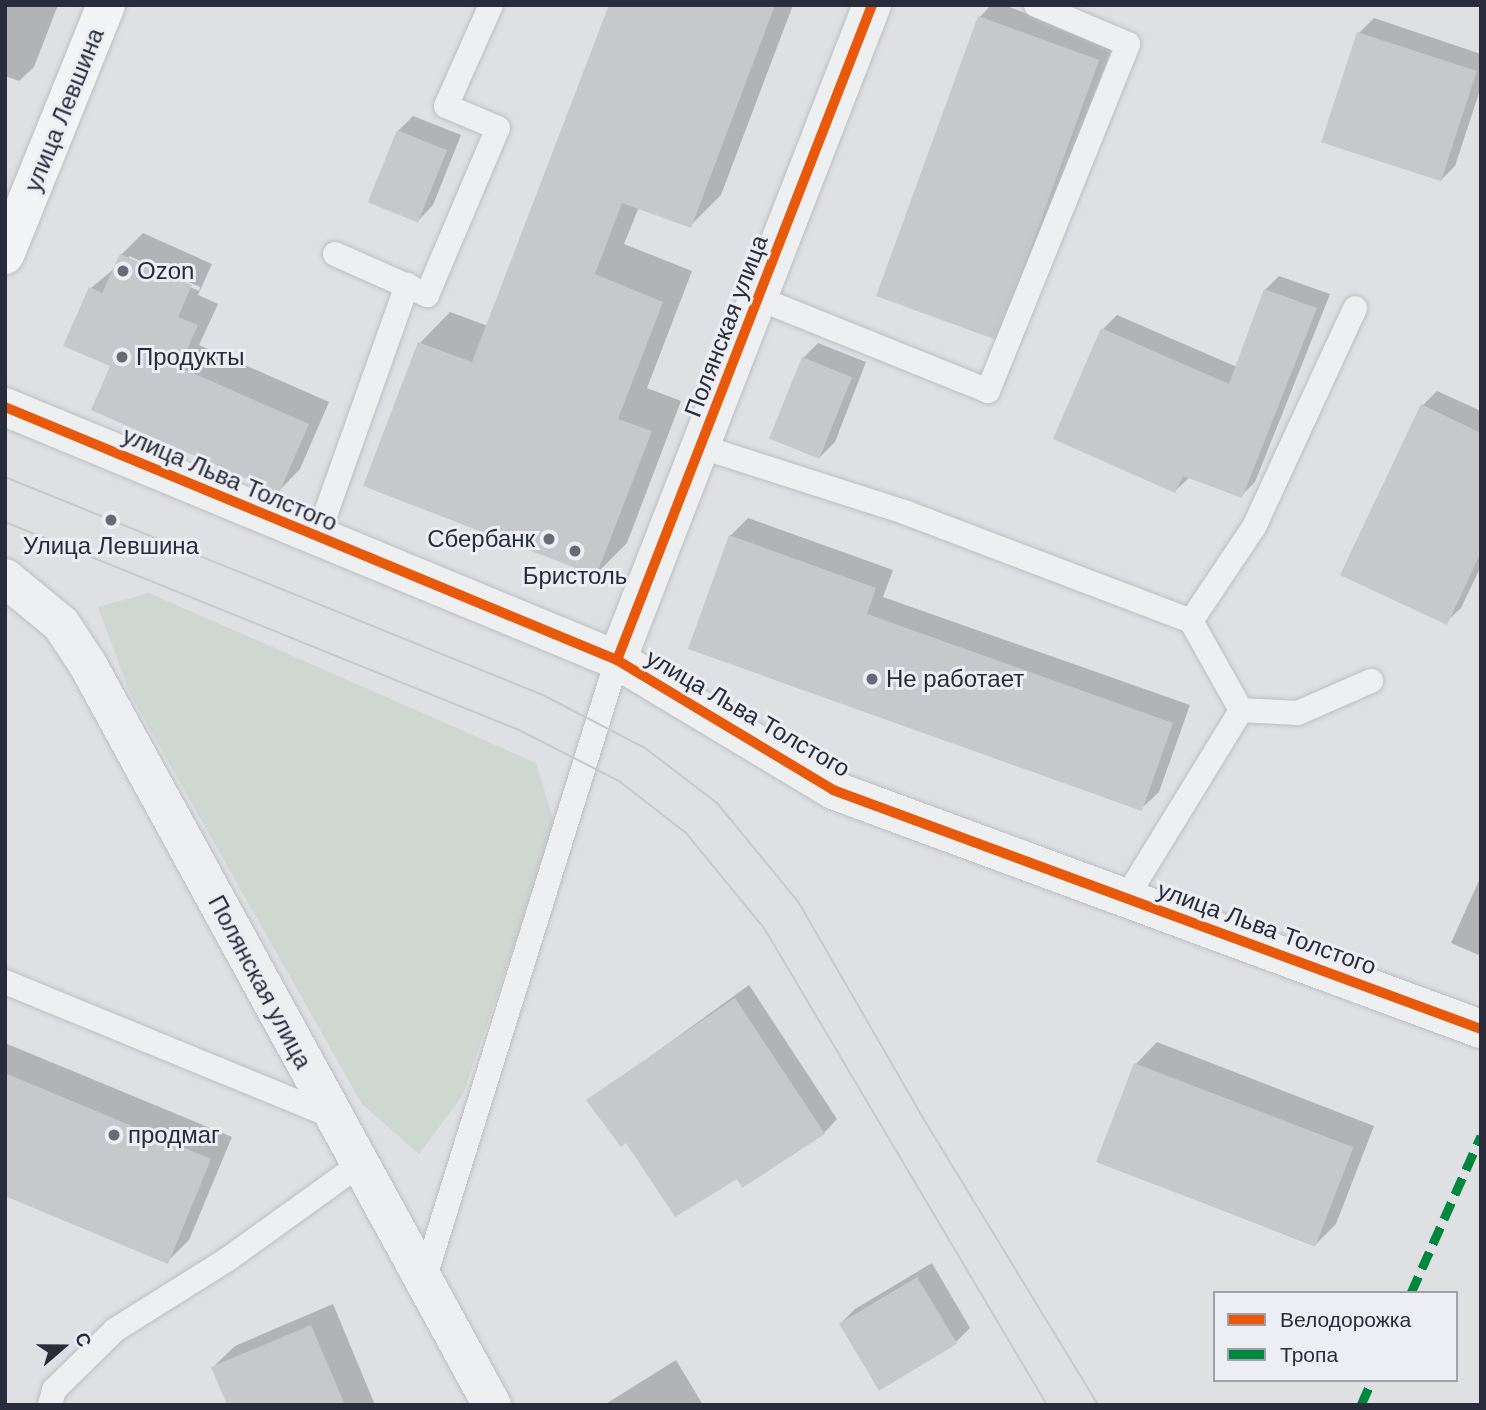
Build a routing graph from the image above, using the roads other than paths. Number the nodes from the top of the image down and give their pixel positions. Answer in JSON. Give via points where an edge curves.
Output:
{"nodes":[{"id":1,"x":106,"y":5,"type":"edge"},
{"id":2,"x":491,"y":5,"type":"edge"},
{"id":3,"x":872,"y":5,"type":"edge"},
{"id":4,"x":1036,"y":5,"type":"edge"},
{"id":5,"x":5,"y":254,"type":"edge"},
{"id":6,"x":335,"y":254,"type":"dead end"},
{"id":7,"x":407,"y":285,"type":"junction"},
{"id":8,"x":758,"y":298,"type":"junction"},
{"id":9,"x":1356,"y":308,"type":"dead end"},
{"id":10,"x":5,"y":407,"type":"edge"},
{"id":11,"x":702,"y":447,"type":"junction"},
{"id":12,"x":317,"y":538,"type":"junction"},
{"id":13,"x":5,"y":578,"type":"edge"},
{"id":14,"x":1191,"y":621,"type":"junction"},
{"id":15,"x":617,"y":660,"type":"junction"},
{"id":16,"x":1371,"y":681,"type":"dead end"},
{"id":17,"x":1241,"y":710,"type":"junction"},
{"id":18,"x":1126,"y":898,"type":"junction"},
{"id":19,"x":5,"y":982,"type":"edge"},
{"id":20,"x":1481,"y":1029,"type":"edge"},
{"id":21,"x":332,"y":1116,"type":"junction"},
{"id":22,"x":359,"y":1165,"type":"junction"},
{"id":23,"x":423,"y":1283,"type":"junction"},
{"id":24,"x":50,"y":1405,"type":"edge"},
{"id":25,"x":492,"y":1405,"type":"edge"}],
"edges":[{"from":1,"to":5,"type":"street","name":"улица Левшина"},
{"from":2,"to":7,"type":"lane","via":[[446,106],[498,128],[427,295]]},
{"from":3,"to":8,"type":"street","name":"Полянская улица"},
{"from":4,"to":8,"type":"lane","via":[[1128,44],[988,391]]},
{"from":6,"to":7,"type":"lane"},
{"from":7,"to":12,"type":"lane"},
{"from":8,"to":11,"type":"street","name":"Полянская улица"},
{"from":9,"to":14,"type":"lane","via":[[1254,527]]},
{"from":10,"to":12,"type":"street","name":"улица Льва Толстого"},
{"from":11,"to":14,"type":"lane","via":[[907,513]]},
{"from":11,"to":15,"type":"street","name":"Полянская улица"},
{"from":12,"to":15,"type":"street","name":"улица Льва Толстого"},
{"from":13,"to":21,"type":"street","name":"Полянская улица","via":[[61,624],[89,665]]},
{"from":14,"to":17,"type":"lane"},
{"from":15,"to":18,"type":"street","name":"улица Льва Толстого","via":[[833,790]]},
{"from":15,"to":23,"type":"lane"},
{"from":16,"to":17,"type":"lane","via":[[1298,713]]},
{"from":17,"to":18,"type":"lane"},
{"from":18,"to":20,"type":"street","name":"улица Льва Толстого"},
{"from":19,"to":21,"type":"lane"},
{"from":21,"to":22,"type":"street","name":"Полянская улица"},
{"from":22,"to":23,"type":"street","name":"Полянская улица"},
{"from":22,"to":24,"type":"lane","via":[[228,1259],[115,1330],[54,1390]]},
{"from":23,"to":25,"type":"street","name":"Полянская улица"}]}
